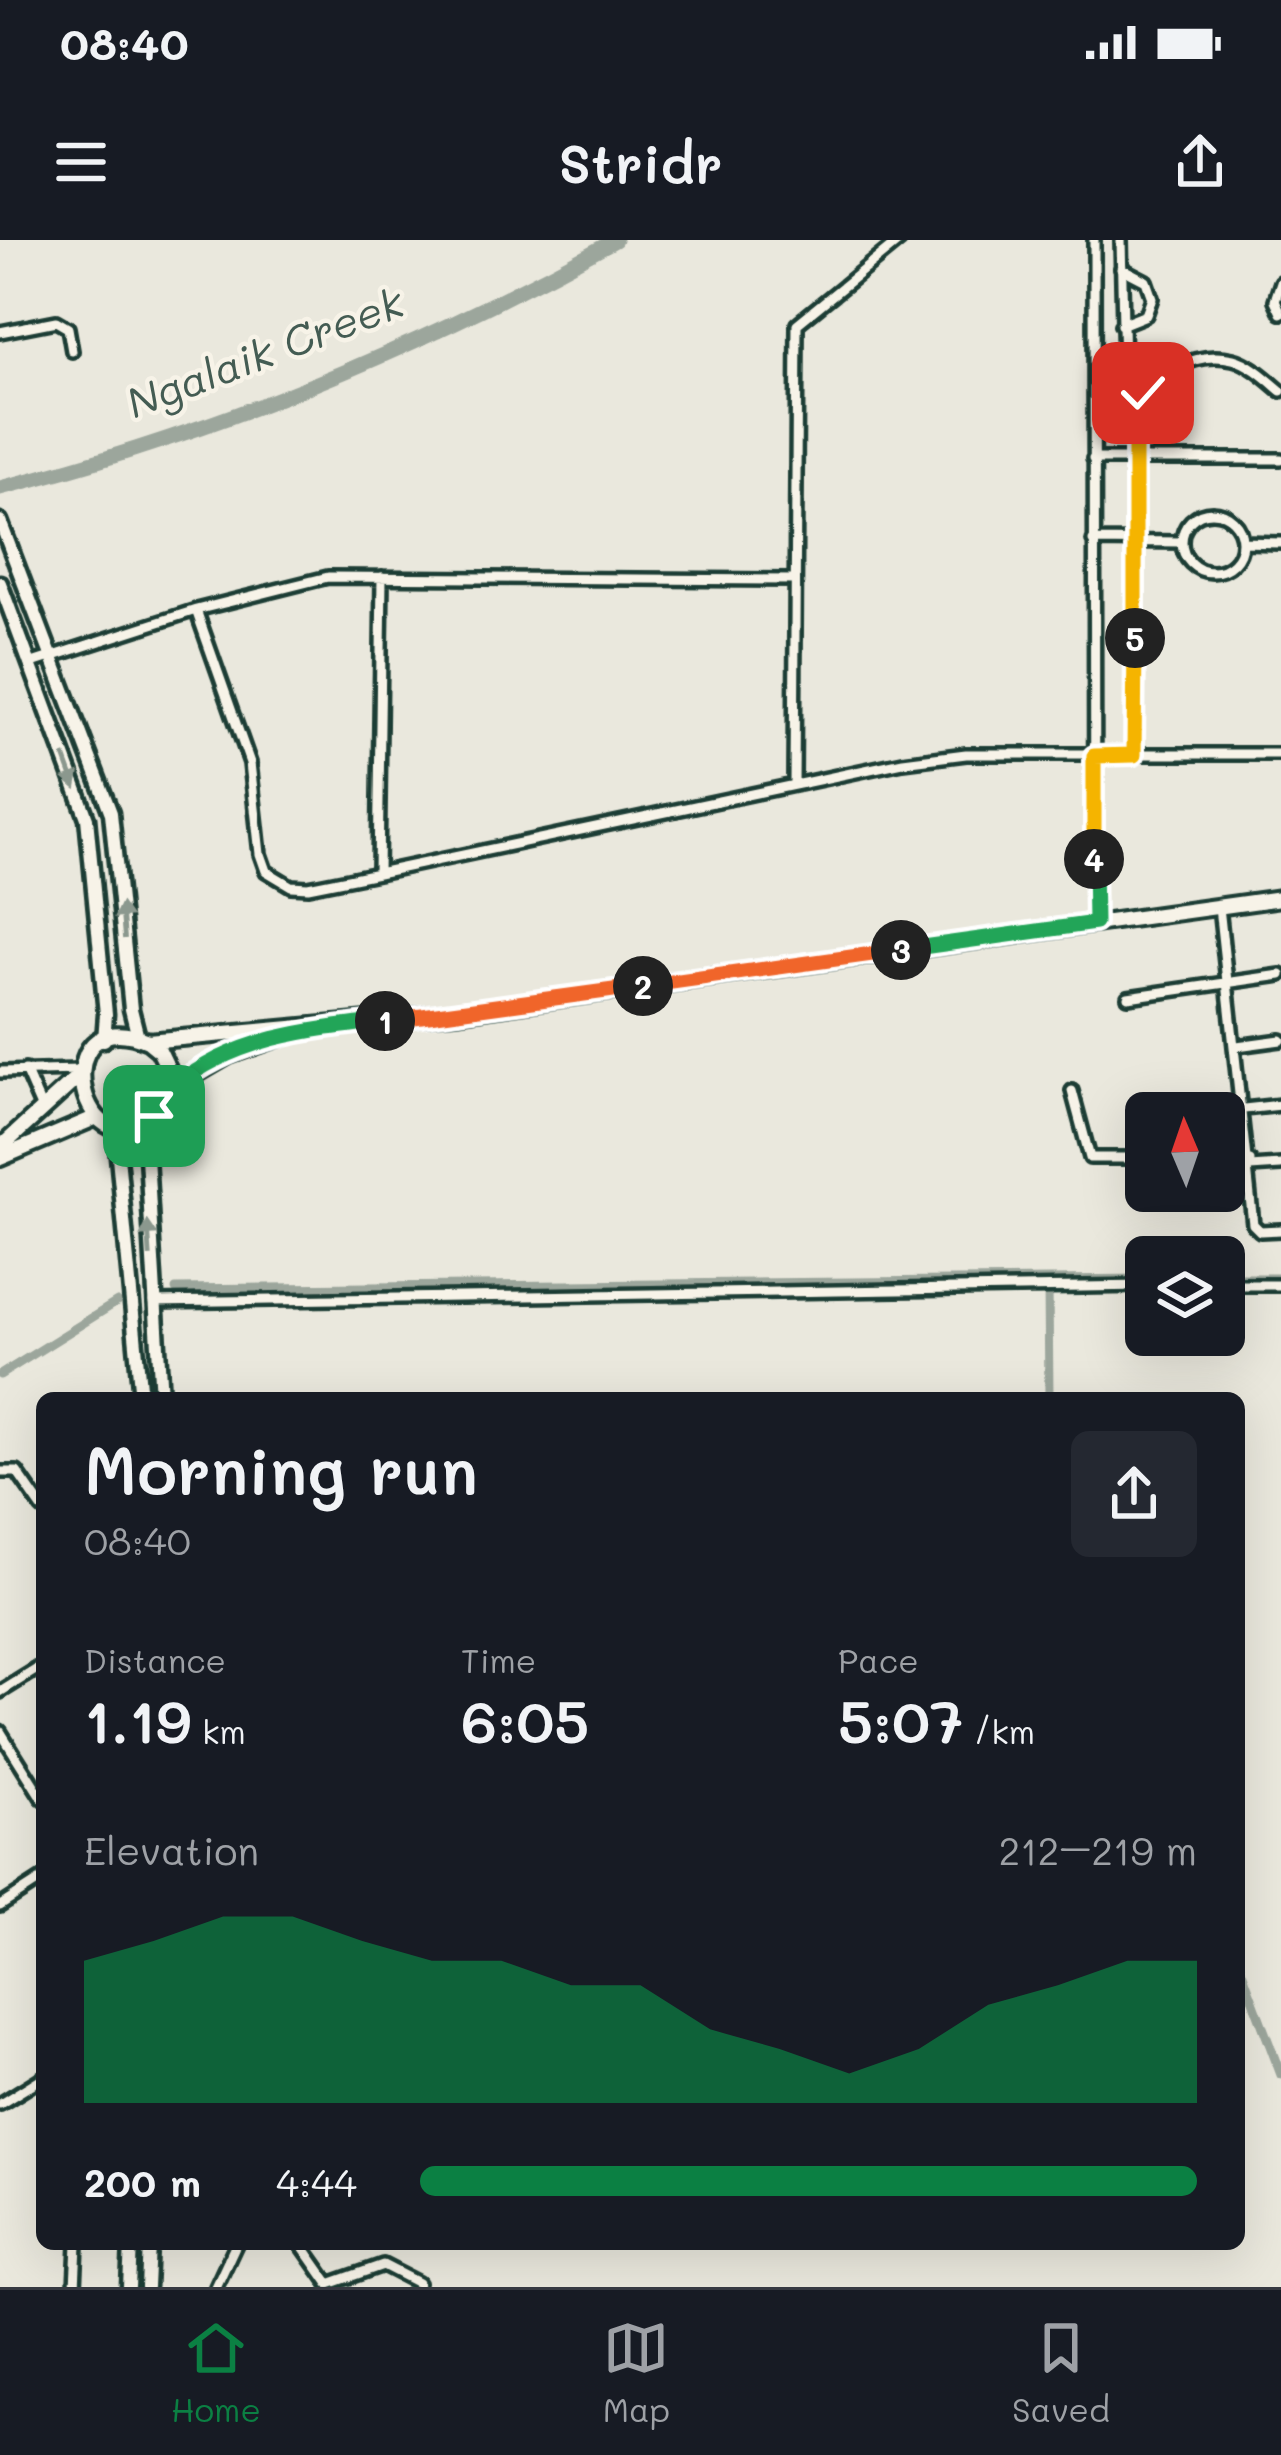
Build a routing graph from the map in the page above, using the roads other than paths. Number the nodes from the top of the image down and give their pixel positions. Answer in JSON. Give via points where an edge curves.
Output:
{"nodes":[{"id":1,"x":900,"y":240,"type":"edge"},
{"id":2,"x":1094,"y":240,"type":"edge"},
{"id":3,"x":1121,"y":240,"type":"edge"},
{"id":4,"x":1121,"y":268,"type":"junction"},
{"id":5,"x":1281,"y":282,"type":"edge"},
{"id":6,"x":1281,"y":313,"type":"edge"},
{"id":7,"x":1121,"y":325,"type":"junction"},
{"id":8,"x":0,"y":332,"type":"edge"},
{"id":9,"x":72,"y":351,"type":"dead end"},
{"id":10,"x":1124,"y":367,"type":"junction"},
{"id":11,"x":1162,"y":375,"type":"junction"},
{"id":12,"x":1281,"y":376,"type":"edge"},
{"id":13,"x":1266,"y":378,"type":"junction"},
{"id":14,"x":1281,"y":391,"type":"edge"},
{"id":15,"x":1135,"y":406,"type":"junction"},
{"id":16,"x":1135,"y":458,"type":"junction"},
{"id":17,"x":1093,"y":459,"type":"junction"},
{"id":18,"x":1281,"y":459,"type":"edge"},
{"id":19,"x":0,"y":521,"type":"edge"},
{"id":20,"x":1093,"y":541,"type":"junction"},
{"id":21,"x":1135,"y":541,"type":"junction"},
{"id":22,"x":1180,"y":542,"type":"junction"},
{"id":23,"x":1242,"y":542,"type":"junction"},
{"id":24,"x":1281,"y":543,"type":"edge"},
{"id":25,"x":382,"y":577,"type":"junction"},
{"id":26,"x":795,"y":580,"type":"junction"},
{"id":27,"x":0,"y":583,"type":"edge"},
{"id":28,"x":196,"y":610,"type":"junction"},
{"id":29,"x":52,"y":654,"type":"junction"},
{"id":30,"x":29,"y":664,"type":"junction"},
{"id":31,"x":76,"y":720,"type":"junction"},
{"id":32,"x":53,"y":729,"type":"junction"},
{"id":33,"x":1281,"y":754,"type":"edge"},
{"id":34,"x":1134,"y":755,"type":"junction"},
{"id":35,"x":1094,"y":756,"type":"junction"},
{"id":36,"x":794,"y":785,"type":"junction"},
{"id":37,"x":377,"y":873,"type":"junction"},
{"id":38,"x":1281,"y":898,"type":"edge"},
{"id":39,"x":1219,"y":907,"type":"junction"},
{"id":40,"x":1095,"y":923,"type":"junction"},
{"id":41,"x":1281,"y":975,"type":"edge"},
{"id":42,"x":1230,"y":981,"type":"junction"},
{"id":43,"x":1128,"y":997,"type":"dead end"},
{"id":44,"x":306,"y":1030,"type":"junction"},
{"id":45,"x":143,"y":1039,"type":"junction"},
{"id":46,"x":104,"y":1040,"type":"junction"},
{"id":47,"x":1281,"y":1040,"type":"edge"},
{"id":48,"x":1237,"y":1046,"type":"junction"},
{"id":49,"x":25,"y":1070,"type":"junction"},
{"id":50,"x":0,"y":1072,"type":"edge"},
{"id":51,"x":80,"y":1073,"type":"junction"},
{"id":52,"x":171,"y":1089,"type":"junction"},
{"id":53,"x":1072,"y":1090,"type":"dead end"},
{"id":54,"x":1242,"y":1092,"type":"edge"},
{"id":55,"x":1281,"y":1105,"type":"edge"},
{"id":56,"x":41,"y":1109,"type":"junction"},
{"id":57,"x":1245,"y":1109,"type":"edge"},
{"id":58,"x":97,"y":1117,"type":"junction"},
{"id":59,"x":1245,"y":1118,"type":"edge"},
{"id":60,"x":145,"y":1122,"type":"junction"},
{"id":61,"x":116,"y":1125,"type":"junction"},
{"id":62,"x":0,"y":1148,"type":"edge"},
{"id":63,"x":0,"y":1158,"type":"edge"},
{"id":64,"x":1125,"y":1158,"type":"edge"},
{"id":65,"x":1245,"y":1163,"type":"edge"},
{"id":66,"x":1250,"y":1164,"type":"junction"},
{"id":67,"x":1281,"y":1165,"type":"edge"},
{"id":68,"x":1281,"y":1230,"type":"edge"},
{"id":69,"x":1245,"y":1285,"type":"edge"},
{"id":70,"x":1281,"y":1285,"type":"edge"},
{"id":71,"x":1125,"y":1287,"type":"edge"},
{"id":72,"x":154,"y":1302,"type":"junction"},
{"id":73,"x":140,"y":1392,"type":"edge"},
{"id":74,"x":161,"y":1392,"type":"edge"},
{"id":75,"x":0,"y":1472,"type":"edge"},
{"id":76,"x":36,"y":1499,"type":"edge"},
{"id":77,"x":36,"y":1670,"type":"edge"},
{"id":78,"x":0,"y":1692,"type":"edge"},
{"id":79,"x":0,"y":1731,"type":"edge"},
{"id":80,"x":36,"y":1788,"type":"edge"},
{"id":81,"x":36,"y":1883,"type":"edge"},
{"id":82,"x":0,"y":1906,"type":"edge"},
{"id":83,"x":36,"y":2082,"type":"edge"},
{"id":84,"x":0,"y":2104,"type":"edge"},
{"id":85,"x":76,"y":2250,"type":"edge"},
{"id":86,"x":131,"y":2250,"type":"edge"},
{"id":87,"x":149,"y":2250,"type":"edge"},
{"id":88,"x":233,"y":2250,"type":"edge"},
{"id":89,"x":305,"y":2250,"type":"edge"},
{"id":90,"x":418,"y":2283,"type":"dead end"},
{"id":91,"x":75,"y":2287,"type":"edge"},
{"id":92,"x":129,"y":2287,"type":"edge"},
{"id":93,"x":147,"y":2287,"type":"edge"},
{"id":94,"x":217,"y":2287,"type":"edge"}],
"edges":[{"from":1,"to":26,"type":"street","via":[[797,325]]},
{"from":2,"to":17,"type":"street"},
{"from":3,"to":4,"type":"street"},
{"from":4,"to":7,"type":"street"},
{"from":4,"to":7,"type":"street","via":[[1146,281],[1152,298],[1146,315]]},
{"from":5,"to":6,"type":"street"},
{"from":7,"to":10,"type":"street"},
{"from":8,"to":9,"type":"street","via":[[56,320],[68,328]]},
{"from":10,"to":11,"type":"street"},
{"from":10,"to":15,"type":"street"},
{"from":11,"to":13,"type":"street","via":[[1199,359],[1234,359]]},
{"from":11,"to":15,"type":"street"},
{"from":12,"to":13,"type":"street"},
{"from":13,"to":14,"type":"street"},
{"from":15,"to":16,"type":"street"},
{"from":16,"to":17,"type":"street"},
{"from":16,"to":18,"type":"street"},
{"from":16,"to":21,"type":"street"},
{"from":17,"to":20,"type":"street"},
{"from":19,"to":29,"type":"main road"},
{"from":20,"to":21,"type":"street"},
{"from":20,"to":35,"type":"street"},
{"from":21,"to":22,"type":"street"},
{"from":21,"to":34,"type":"street"},
{"from":22,"to":23,"type":"street","via":[[1196,516],[1217,512],[1235,523]]},
{"from":22,"to":23,"type":"street","via":[[1188,562],[1215,572],[1234,563]]},
{"from":23,"to":24,"type":"street"},
{"from":25,"to":26,"type":"street"},
{"from":25,"to":28,"type":"street","via":[[301,581]]},
{"from":25,"to":37,"type":"street"},
{"from":26,"to":36,"type":"street"},
{"from":27,"to":30,"type":"main road"},
{"from":28,"to":29,"type":"street"},
{"from":28,"to":37,"type":"street","via":[[250,763],[266,871],[308,887]]},
{"from":29,"to":30,"type":"street"},
{"from":29,"to":31,"type":"main road"},
{"from":30,"to":32,"type":"main road"},
{"from":31,"to":32,"type":"street"},
{"from":45,"to":31,"type":"main road","one_way":true,"via":[[130,1009],[110,813]]},
{"from":32,"to":46,"type":"main road","one_way":true,"via":[[86,818]]},
{"from":33,"to":34,"type":"street"},
{"from":34,"to":35,"type":"street"},
{"from":35,"to":36,"type":"street","via":[[966,754]]},
{"from":35,"to":40,"type":"street"},
{"from":36,"to":37,"type":"street"},
{"from":38,"to":39,"type":"main road"},
{"from":39,"to":40,"type":"main road"},
{"from":39,"to":42,"type":"street"},
{"from":40,"to":44,"type":"main road"},
{"from":41,"to":42,"type":"street"},
{"from":42,"to":43,"type":"street"},
{"from":42,"to":48,"type":"street"},
{"from":44,"to":45,"type":"main road"},
{"from":44,"to":52,"type":"main road","via":[[229,1055]]},
{"from":45,"to":46,"type":"main road"},
{"from":45,"to":52,"type":"main road","via":[[167,1061]]},
{"from":46,"to":51,"type":"main road"},
{"from":47,"to":48,"type":"street"},
{"from":48,"to":54,"type":"street"},
{"from":49,"to":50,"type":"street"},
{"from":49,"to":51,"type":"street"},
{"from":49,"to":56,"type":"street"},
{"from":51,"to":56,"type":"main road"},
{"from":51,"to":58,"type":"main road","via":[[81,1093]]},
{"from":52,"to":60,"type":"main road"},
{"from":53,"to":64,"type":"street","via":[[1090,1158]]},
{"from":55,"to":57,"type":"street"},
{"from":56,"to":62,"type":"main road"},
{"from":58,"to":61,"type":"main road"},
{"from":58,"to":63,"type":"main road"},
{"from":59,"to":66,"type":"street"},
{"from":60,"to":61,"type":"main road"},
{"from":72,"to":60,"type":"main road","one_way":true},
{"from":61,"to":73,"type":"main road"},
{"from":65,"to":66,"type":"street"},
{"from":66,"to":67,"type":"street"},
{"from":66,"to":68,"type":"street","via":[[1255,1228]]},
{"from":69,"to":70,"type":"street"},
{"from":71,"to":72,"type":"street"},
{"from":72,"to":74,"type":"main road"},
{"from":75,"to":76,"type":"street","via":[[17,1472]]},
{"from":77,"to":78,"type":"street"},
{"from":79,"to":80,"type":"street"},
{"from":81,"to":82,"type":"street"},
{"from":83,"to":84,"type":"street"},
{"from":85,"to":91,"type":"street"},
{"from":86,"to":92,"type":"main road"},
{"from":87,"to":93,"type":"main road"},
{"from":88,"to":94,"type":"street"},
{"from":89,"to":90,"type":"street","via":[[329,2284],[383,2265]]}]}
